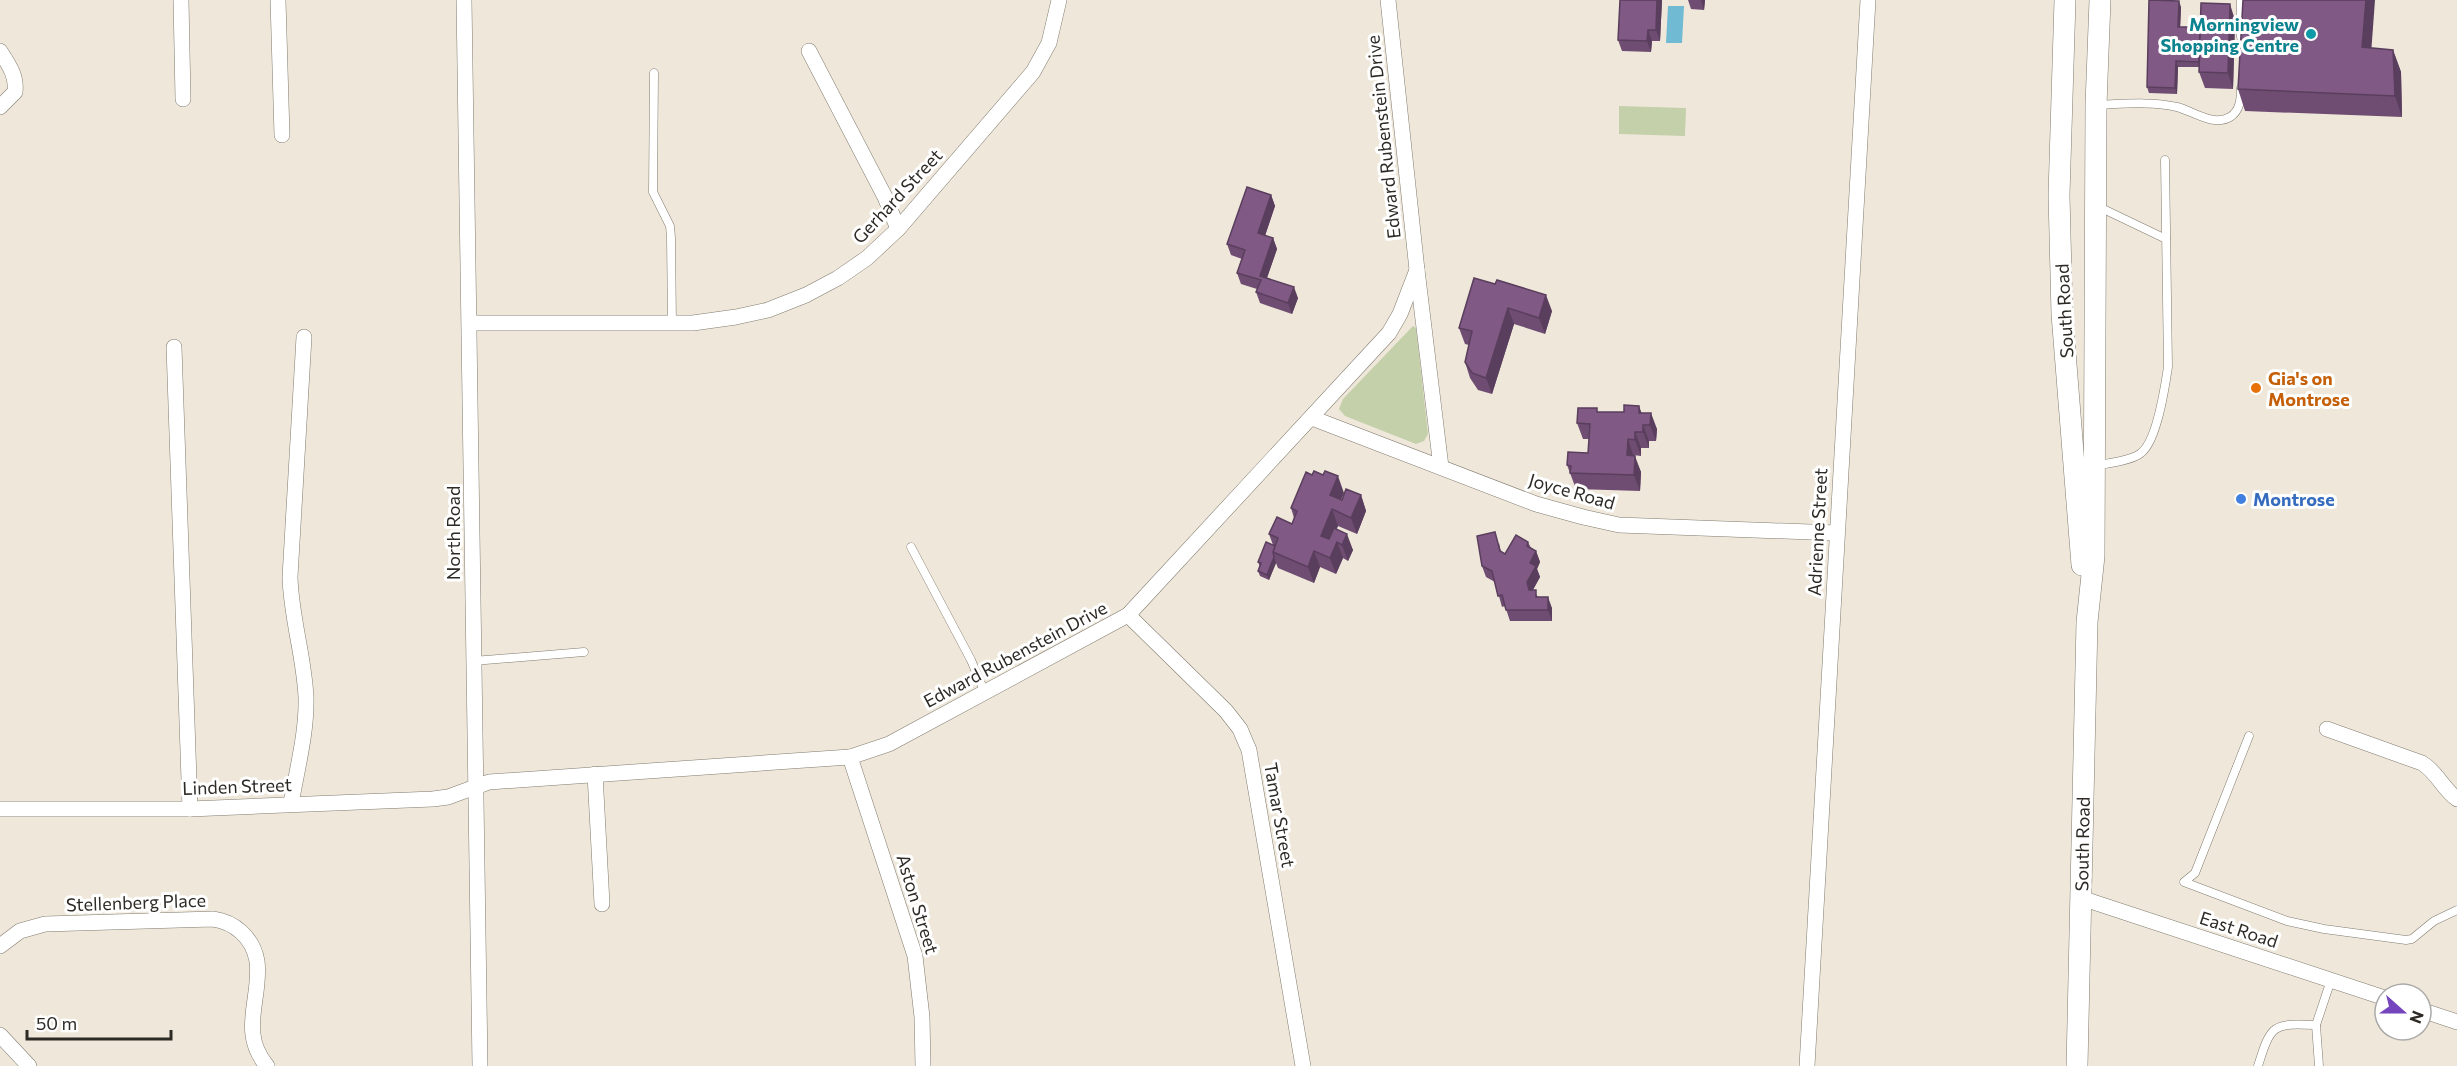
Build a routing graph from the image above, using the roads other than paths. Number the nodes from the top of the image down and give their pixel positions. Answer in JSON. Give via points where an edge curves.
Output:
{"nodes":[{"id":1,"x":181,"y":0,"type":"edge"},
{"id":2,"x":278,"y":0,"type":"edge"},
{"id":3,"x":464,"y":0,"type":"edge"},
{"id":4,"x":1059,"y":0,"type":"edge"},
{"id":5,"x":1388,"y":0,"type":"edge"},
{"id":6,"x":1868,"y":0,"type":"edge"},
{"id":7,"x":2065,"y":0,"type":"edge"},
{"id":8,"x":2100,"y":0,"type":"edge"},
{"id":9,"x":2241,"y":0,"type":"edge"},
{"id":10,"x":0,"y":51,"type":"edge"},
{"id":11,"x":809,"y":51,"type":"dead end"},
{"id":12,"x":2241,"y":51,"type":"edge"},
{"id":13,"x":654,"y":72,"type":"dead end"},
{"id":14,"x":2241,"y":74,"type":"edge"},
{"id":15,"x":183,"y":99,"type":"dead end"},
{"id":16,"x":2096,"y":105,"type":"junction"},
{"id":17,"x":0,"y":107,"type":"edge"},
{"id":18,"x":282,"y":135,"type":"dead end"},
{"id":19,"x":2165,"y":160,"type":"dead end"},
{"id":20,"x":2095,"y":205,"type":"junction"},
{"id":21,"x":898,"y":230,"type":"junction"},
{"id":22,"x":2166,"y":238,"type":"junction"},
{"id":23,"x":1417,"y":270,"type":"junction"},
{"id":24,"x":471,"y":323,"type":"junction"},
{"id":25,"x":672,"y":323,"type":"junction"},
{"id":26,"x":304,"y":338,"type":"dead end"},
{"id":27,"x":174,"y":347,"type":"dead end"},
{"id":28,"x":1312,"y":418,"type":"junction"},
{"id":29,"x":2096,"y":465,"type":"junction"},
{"id":30,"x":1441,"y":467,"type":"junction"},
{"id":31,"x":1837,"y":533,"type":"junction"},
{"id":32,"x":911,"y":547,"type":"dead end"},
{"id":33,"x":1128,"y":615,"type":"junction"},
{"id":34,"x":2087,"y":622,"type":"junction"},
{"id":35,"x":584,"y":652,"type":"dead end"},
{"id":36,"x":473,"y":661,"type":"junction"},
{"id":37,"x":986,"y":693,"type":"junction"},
{"id":38,"x":2327,"y":729,"type":"dead end"},
{"id":39,"x":2249,"y":736,"type":"dead end"},
{"id":40,"x":850,"y":758,"type":"junction"},
{"id":41,"x":595,"y":774,"type":"junction"},
{"id":42,"x":474,"y":786,"type":"junction"},
{"id":43,"x":2457,"y":799,"type":"edge"},
{"id":44,"x":291,"y":804,"type":"junction"},
{"id":45,"x":190,"y":808,"type":"junction"},
{"id":46,"x":0,"y":809,"type":"edge"},
{"id":47,"x":2081,"y":898,"type":"junction"},
{"id":48,"x":602,"y":904,"type":"dead end"},
{"id":49,"x":2457,"y":910,"type":"edge"},
{"id":50,"x":0,"y":946,"type":"edge"},
{"id":51,"x":2331,"y":980,"type":"junction"},
{"id":52,"x":2373,"y":994,"type":"edge"},
{"id":53,"x":2433,"y":1014,"type":"edge"},
{"id":54,"x":2457,"y":1022,"type":"edge"},
{"id":55,"x":2316,"y":1025,"type":"junction"},
{"id":56,"x":0,"y":1035,"type":"edge"},
{"id":57,"x":29,"y":1066,"type":"edge"},
{"id":58,"x":267,"y":1066,"type":"edge"},
{"id":59,"x":480,"y":1066,"type":"edge"},
{"id":60,"x":923,"y":1066,"type":"edge"},
{"id":61,"x":1303,"y":1066,"type":"edge"},
{"id":62,"x":1807,"y":1066,"type":"edge"},
{"id":63,"x":2076,"y":1066,"type":"edge"},
{"id":64,"x":2258,"y":1066,"type":"edge"},
{"id":65,"x":2319,"y":1066,"type":"edge"}],
"edges":[{"from":1,"to":15,"type":"street"},
{"from":2,"to":18,"type":"street"},
{"from":3,"to":24,"type":"street","name":"North Road"},
{"from":4,"to":21,"type":"street","name":"Gerhard Street","via":[[1049,43],[1033,72]]},
{"from":5,"to":23,"type":"street","name":"Edward Rubenstein Drive"},
{"from":6,"to":31,"type":"street","name":"Adrienne Street"},
{"from":7,"to":34,"type":"street","name":"South Road","via":[[2059,195],[2062,314]]},
{"from":8,"to":16,"type":"street","name":"South Road"},
{"from":9,"to":12,"type":"lane"},
{"from":10,"to":17,"type":"street","via":[[16,82],[15,92]]},
{"from":11,"to":21,"type":"street","via":[[885,197]]},
{"from":13,"to":25,"type":"lane","via":[[653,192],[672,238]]},
{"from":14,"to":16,"type":"lane","via":[[2239,107],[2221,120],[2173,106]]},
{"from":16,"to":20,"type":"street","name":"South Road"},
{"from":19,"to":22,"type":"lane"},
{"from":20,"to":22,"type":"lane"},
{"from":20,"to":29,"type":"street","name":"South Road"},
{"from":21,"to":25,"type":"street","name":"Gerhard Street","via":[[838,279],[806,295],[736,318]]},
{"from":22,"to":29,"type":"lane","via":[[2168,367],[2152,433],[2140,454]]},
{"from":23,"to":28,"type":"street","name":"Edward Rubenstein Drive","via":[[1389,333]]},
{"from":23,"to":30,"type":"street","name":"Edward Rubenstein Drive"},
{"from":24,"to":25,"type":"street","name":"Gerhard Street"},
{"from":24,"to":36,"type":"street","name":"North Road"},
{"from":26,"to":44,"type":"street","via":[[290,596],[306,698]]},
{"from":27,"to":45,"type":"street"},
{"from":28,"to":30,"type":"street","name":"Joyce Road"},
{"from":28,"to":33,"type":"street","name":"Edward Rubenstein Drive"},
{"from":29,"to":34,"type":"street","name":"South Road","via":[[2094,556]]},
{"from":30,"to":31,"type":"street","name":"Joyce Road","via":[[1536,504],[1619,525]]},
{"from":31,"to":62,"type":"street","name":"Adrienne Street"},
{"from":32,"to":37,"type":"lane"},
{"from":33,"to":37,"type":"street","name":"Edward Rubenstein Drive"},
{"from":33,"to":61,"type":"street","name":"Tamar Street","via":[[1226,711],[1250,750]]},
{"from":34,"to":47,"type":"street","name":"South Road"},
{"from":35,"to":36,"type":"lane"},
{"from":36,"to":42,"type":"street","name":"North Road"},
{"from":37,"to":40,"type":"street","name":"Edward Rubenstein Drive","via":[[889,744]]},
{"from":38,"to":43,"type":"street","via":[[2422,763]]},
{"from":39,"to":49,"type":"lane","via":[[2195,873],[2184,882],[2287,921],[2406,940]]},
{"from":40,"to":41,"type":"street","name":"Edward Rubenstein Drive"},
{"from":40,"to":60,"type":"street","name":"Aston Street","via":[[915,956]]},
{"from":41,"to":42,"type":"street","name":"Edward Rubenstein Drive"},
{"from":41,"to":48,"type":"street"},
{"from":42,"to":44,"type":"street","name":"Linden Street","via":[[433,799]]},
{"from":42,"to":59,"type":"street","name":"North Road"},
{"from":44,"to":45,"type":"street","name":"Linden Street"},
{"from":45,"to":46,"type":"street","name":"Linden Street"},
{"from":47,"to":51,"type":"street","name":"East Road"},
{"from":47,"to":63,"type":"street","name":"South Road"},
{"from":50,"to":58,"type":"street","name":"Stellenberg Place","via":[[20,931],[45,924],[213,919],[229,922],[250,942],[257,962],[252,1030],[257,1052]]},
{"from":51,"to":52,"type":"street","name":"East Road"},
{"from":51,"to":55,"type":"lane"},
{"from":53,"to":54,"type":"street"},
{"from":55,"to":64,"type":"lane","via":[[2286,1023],[2273,1030]]},
{"from":55,"to":65,"type":"lane"},
{"from":56,"to":57,"type":"street"}]}
